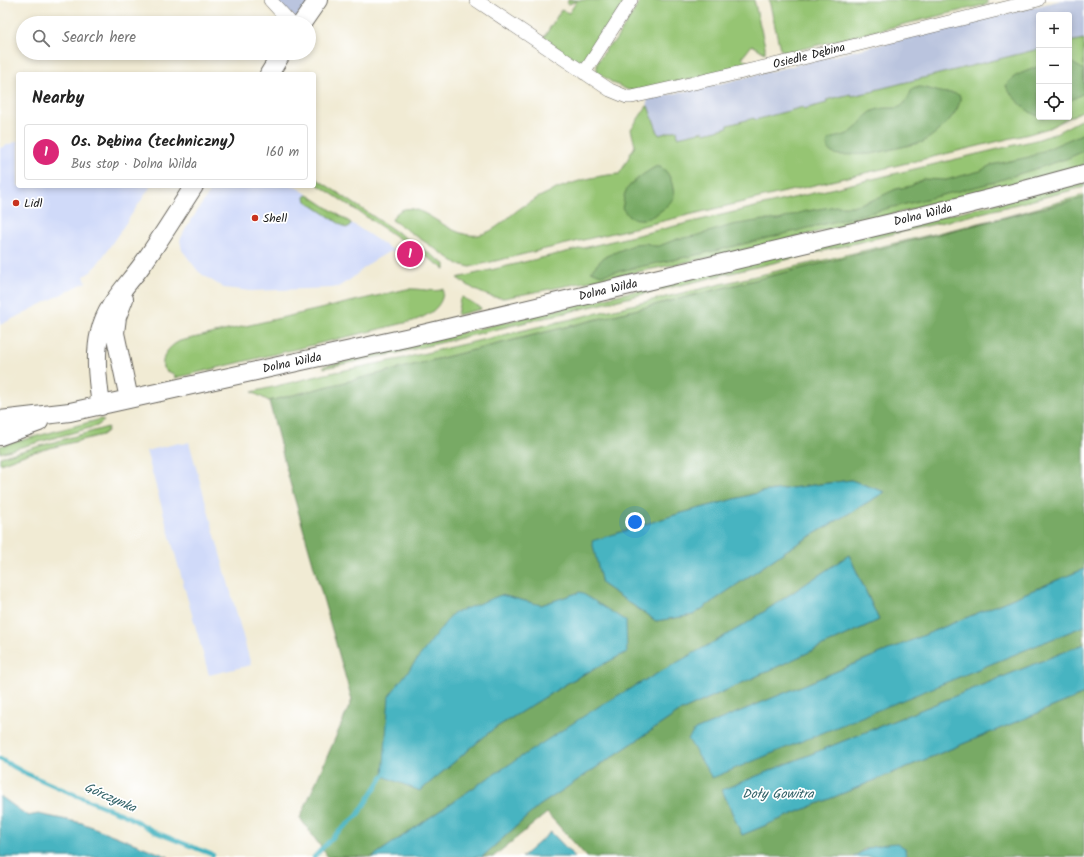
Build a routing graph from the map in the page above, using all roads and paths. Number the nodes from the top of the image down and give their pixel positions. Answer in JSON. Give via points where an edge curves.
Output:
{"nodes":[{"id":1,"x":270,"y":0,"type":"edge"},
{"id":2,"x":318,"y":0,"type":"edge"},
{"id":3,"x":476,"y":0,"type":"edge"},
{"id":4,"x":631,"y":0,"type":"edge"},
{"id":5,"x":1038,"y":0,"type":"edge"},
{"id":6,"x":285,"y":16,"type":"edge"},
{"id":7,"x":307,"y":16,"type":"edge"},
{"id":8,"x":278,"y":60,"type":"edge"},
{"id":9,"x":270,"y":72,"type":"edge"},
{"id":10,"x":584,"y":73,"type":"junction"},
{"id":11,"x":1084,"y":174,"type":"edge"},
{"id":12,"x":193,"y":188,"type":"edge"},
{"id":13,"x":142,"y":265,"type":"junction"},
{"id":14,"x":129,"y":399,"type":"junction"},
{"id":15,"x":101,"y":406,"type":"junction"},
{"id":16,"x":64,"y":413,"type":"junction"},
{"id":17,"x":0,"y":420,"type":"edge"},
{"id":18,"x":0,"y":436,"type":"edge"}],
"edges":[{"from":1,"to":6,"type":"street"},
{"from":2,"to":7,"type":"main road"},
{"from":3,"to":10,"type":"street","name":"Osiedle Dębina"},
{"from":4,"to":10,"type":"street"},
{"from":5,"to":10,"type":"street","name":"Osiedle Dębina","via":[[632,97],[610,90]]},
{"from":8,"to":9,"type":"main road"},
{"from":11,"to":14,"type":"main road","name":"Dolna Wilda","via":[[921,216],[418,335]]},
{"from":12,"to":13,"type":"main road"},
{"from":13,"to":14,"type":"main road","via":[[124,300],[115,330]]},
{"from":13,"to":15,"type":"main road","via":[[112,304],[100,332],[97,377]]},
{"from":14,"to":15,"type":"main road","name":"Dolna Wilda"},
{"from":15,"to":16,"type":"main road","name":"Dolna Wilda"},
{"from":16,"to":17,"type":"main road"},
{"from":16,"to":18,"type":"main road"}]}
